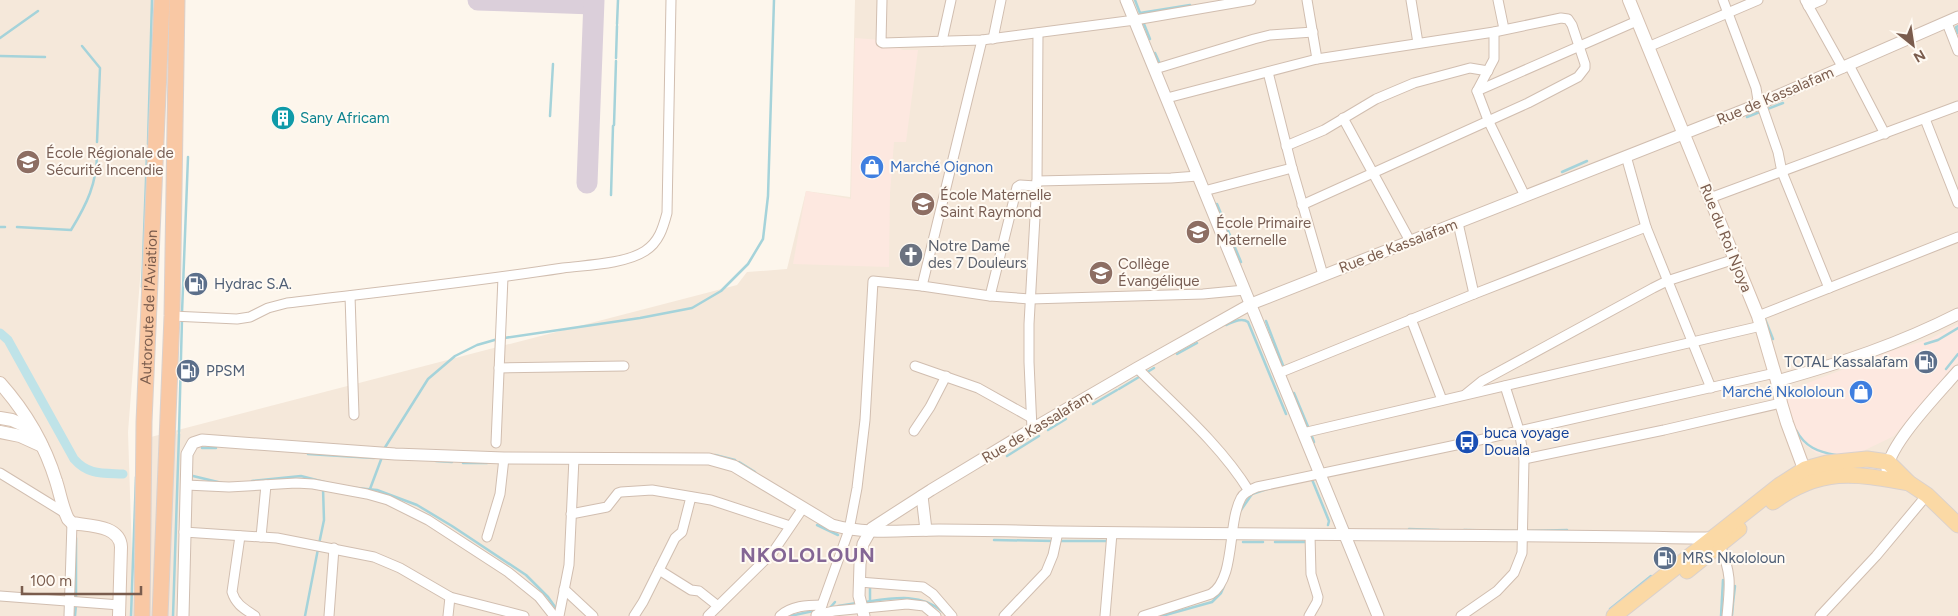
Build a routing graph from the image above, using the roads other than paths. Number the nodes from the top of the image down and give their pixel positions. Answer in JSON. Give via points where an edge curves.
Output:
{"nodes":[{"id":1,"x":162,"y":0,"type":"edge"},
{"id":2,"x":177,"y":0,"type":"edge"},
{"id":3,"x":671,"y":0,"type":"edge"},
{"id":4,"x":882,"y":0,"type":"edge"},
{"id":5,"x":951,"y":0,"type":"edge"},
{"id":6,"x":1001,"y":0,"type":"edge"},
{"id":7,"x":1126,"y":0,"type":"edge"},
{"id":8,"x":1251,"y":0,"type":"edge"},
{"id":9,"x":1307,"y":0,"type":"edge"},
{"id":10,"x":1411,"y":0,"type":"edge"},
{"id":11,"x":1498,"y":0,"type":"edge"},
{"id":12,"x":1629,"y":0,"type":"edge"},
{"id":13,"x":1723,"y":0,"type":"edge"},
{"id":14,"x":1758,"y":0,"type":"edge"},
{"id":15,"x":1822,"y":0,"type":"edge"},
{"id":16,"x":1215,"y":3,"type":"edge"},
{"id":17,"x":1806,"y":3,"type":"edge"},
{"id":18,"x":1727,"y":12,"type":"junction"},
{"id":19,"x":1958,"y":17,"type":"edge"},
{"id":20,"x":1134,"y":20,"type":"junction"},
{"id":21,"x":1637,"y":21,"type":"junction"},
{"id":22,"x":1947,"y":23,"type":"junction"},
{"id":23,"x":1504,"y":30,"type":"junction"},
{"id":24,"x":1313,"y":32,"type":"junction"},
{"id":25,"x":1494,"y":32,"type":"junction"},
{"id":26,"x":1038,"y":33,"type":"junction"},
{"id":27,"x":993,"y":39,"type":"junction"},
{"id":28,"x":982,"y":40,"type":"junction"},
{"id":29,"x":942,"y":41,"type":"junction"},
{"id":30,"x":1418,"y":43,"type":"junction"},
{"id":31,"x":1580,"y":46,"type":"junction"},
{"id":32,"x":1648,"y":47,"type":"junction"},
{"id":33,"x":1958,"y":51,"type":"edge"},
{"id":34,"x":1317,"y":59,"type":"junction"},
{"id":35,"x":1846,"y":66,"type":"junction"},
{"id":36,"x":1155,"y":69,"type":"junction"},
{"id":37,"x":1488,"y":71,"type":"junction"},
{"id":38,"x":1268,"y":72,"type":"junction"},
{"id":39,"x":1477,"y":91,"type":"junction"},
{"id":40,"x":1167,"y":98,"type":"junction"},
{"id":41,"x":1757,"y":105,"type":"junction"},
{"id":42,"x":1958,"y":106,"type":"edge"},
{"id":43,"x":1343,"y":118,"type":"junction"},
{"id":44,"x":1925,"y":119,"type":"junction"},
{"id":45,"x":1488,"y":120,"type":"junction"},
{"id":46,"x":1684,"y":134,"type":"junction"},
{"id":47,"x":1885,"y":134,"type":"junction"},
{"id":48,"x":1286,"y":146,"type":"junction"},
{"id":49,"x":1626,"y":156,"type":"junction"},
{"id":50,"x":1292,"y":168,"type":"junction"},
{"id":51,"x":1782,"y":172,"type":"junction"},
{"id":52,"x":1373,"y":173,"type":"junction"},
{"id":53,"x":1198,"y":176,"type":"junction"},
{"id":54,"x":1036,"y":184,"type":"junction"},
{"id":55,"x":1204,"y":191,"type":"junction"},
{"id":56,"x":1525,"y":196,"type":"junction"},
{"id":57,"x":1710,"y":198,"type":"junction"},
{"id":58,"x":1958,"y":204,"type":"edge"},
{"id":59,"x":1302,"y":205,"type":"junction"},
{"id":60,"x":1458,"y":223,"type":"junction"},
{"id":61,"x":1646,"y":227,"type":"junction"},
{"id":62,"x":1958,"y":237,"type":"edge"},
{"id":63,"x":1410,"y":241,"type":"junction"},
{"id":64,"x":1735,"y":259,"type":"junction"},
{"id":65,"x":1323,"y":276,"type":"junction"},
{"id":66,"x":503,"y":277,"type":"junction"},
{"id":67,"x":1668,"y":281,"type":"junction"},
{"id":68,"x":922,"y":286,"type":"junction"},
{"id":69,"x":1828,"y":288,"type":"junction"},
{"id":70,"x":1245,"y":290,"type":"junction"},
{"id":71,"x":1474,"y":294,"type":"junction"},
{"id":72,"x":350,"y":296,"type":"junction"},
{"id":73,"x":990,"y":296,"type":"junction"},
{"id":74,"x":1030,"y":299,"type":"junction"},
{"id":75,"x":1251,"y":304,"type":"junction"},
{"id":76,"x":1958,"y":314,"type":"edge"},
{"id":77,"x":172,"y":316,"type":"junction"},
{"id":78,"x":1411,"y":319,"type":"junction"},
{"id":79,"x":1760,"y":321,"type":"junction"},
{"id":80,"x":1693,"y":342,"type":"junction"},
{"id":81,"x":624,"y":366,"type":"dead end"},
{"id":82,"x":915,"y":366,"type":"dead end"},
{"id":83,"x":499,"y":368,"type":"junction"},
{"id":84,"x":1137,"y":368,"type":"junction"},
{"id":85,"x":1958,"y":371,"type":"edge"},
{"id":86,"x":1279,"y":373,"type":"junction"},
{"id":87,"x":946,"y":376,"type":"junction"},
{"id":88,"x":1776,"y":377,"type":"junction"},
{"id":89,"x":0,"y":383,"type":"edge"},
{"id":90,"x":1505,"y":386,"type":"junction"},
{"id":91,"x":1711,"y":388,"type":"junction"},
{"id":92,"x":1466,"y":395,"type":"junction"},
{"id":93,"x":1442,"y":400,"type":"junction"},
{"id":94,"x":1781,"y":403,"type":"junction"},
{"id":95,"x":354,"y":415,"type":"dead end"},
{"id":96,"x":1030,"y":417,"type":"junction"},
{"id":97,"x":0,"y":418,"type":"edge"},
{"id":98,"x":1032,"y":429,"type":"junction"},
{"id":99,"x":34,"y":430,"type":"junction"},
{"id":100,"x":1519,"y":430,"type":"junction"},
{"id":101,"x":914,"y":431,"type":"dead end"},
{"id":102,"x":0,"y":432,"type":"edge"},
{"id":103,"x":1304,"y":433,"type":"junction"},
{"id":104,"x":496,"y":442,"type":"dead end"},
{"id":105,"x":42,"y":446,"type":"junction"},
{"id":106,"x":504,"y":458,"type":"junction"},
{"id":107,"x":574,"y":458,"type":"junction"},
{"id":108,"x":1524,"y":459,"type":"junction"},
{"id":109,"x":1888,"y":462,"type":"junction"},
{"id":110,"x":0,"y":473,"type":"edge"},
{"id":111,"x":1320,"y":473,"type":"junction"},
{"id":112,"x":1807,"y":475,"type":"junction"},
{"id":113,"x":1886,"y":478,"type":"junction"},
{"id":114,"x":1909,"y":483,"type":"junction"},
{"id":115,"x":186,"y":485,"type":"junction"},
{"id":116,"x":266,"y":485,"type":"junction"},
{"id":117,"x":1249,"y":491,"type":"junction"},
{"id":118,"x":1928,"y":495,"type":"junction"},
{"id":119,"x":922,"y":496,"type":"junction"},
{"id":120,"x":691,"y":497,"type":"junction"},
{"id":121,"x":803,"y":508,"type":"junction"},
{"id":122,"x":571,"y":514,"type":"junction"},
{"id":123,"x":69,"y":518,"type":"junction"},
{"id":124,"x":1958,"y":525,"type":"edge"},
{"id":125,"x":790,"y":526,"type":"junction"},
{"id":126,"x":849,"y":530,"type":"junction"},
{"id":127,"x":926,"y":530,"type":"junction"},
{"id":128,"x":184,"y":532,"type":"junction"},
{"id":129,"x":868,"y":532,"type":"junction"},
{"id":130,"x":1058,"y":532,"type":"junction"},
{"id":131,"x":1112,"y":533,"type":"junction"},
{"id":132,"x":1231,"y":534,"type":"junction"},
{"id":133,"x":1310,"y":535,"type":"junction"},
{"id":134,"x":1345,"y":535,"type":"junction"},
{"id":135,"x":1523,"y":535,"type":"junction"},
{"id":136,"x":240,"y":536,"type":"junction"},
{"id":137,"x":261,"y":537,"type":"junction"},
{"id":138,"x":487,"y":537,"type":"dead end"},
{"id":139,"x":1715,"y":542,"type":"junction"},
{"id":140,"x":330,"y":547,"type":"junction"},
{"id":141,"x":659,"y":570,"type":"junction"},
{"id":142,"x":859,"y":582,"type":"junction"},
{"id":143,"x":1658,"y":587,"type":"junction"},
{"id":144,"x":564,"y":589,"type":"junction"},
{"id":145,"x":0,"y":596,"type":"edge"},
{"id":146,"x":450,"y":597,"type":"junction"},
{"id":147,"x":70,"y":601,"type":"junction"},
{"id":148,"x":718,"y":606,"type":"junction"},
{"id":149,"x":861,"y":607,"type":"edge"},
{"id":150,"x":120,"y":610,"type":"edge"},
{"id":151,"x":819,"y":611,"type":"edge"},
{"id":152,"x":69,"y":616,"type":"edge"},
{"id":153,"x":142,"y":616,"type":"edge"},
{"id":154,"x":160,"y":616,"type":"edge"},
{"id":155,"x":183,"y":616,"type":"edge"},
{"id":156,"x":255,"y":616,"type":"edge"},
{"id":157,"x":329,"y":616,"type":"edge"},
{"id":158,"x":448,"y":616,"type":"edge"},
{"id":159,"x":524,"y":616,"type":"edge"},
{"id":160,"x":554,"y":616,"type":"edge"},
{"id":161,"x":559,"y":616,"type":"edge"},
{"id":162,"x":593,"y":616,"type":"edge"},
{"id":163,"x":634,"y":616,"type":"edge"},
{"id":164,"x":708,"y":616,"type":"edge"},
{"id":165,"x":780,"y":616,"type":"edge"},
{"id":166,"x":936,"y":616,"type":"edge"},
{"id":167,"x":952,"y":616,"type":"edge"},
{"id":168,"x":1004,"y":616,"type":"edge"},
{"id":169,"x":1106,"y":616,"type":"edge"},
{"id":170,"x":1143,"y":616,"type":"edge"},
{"id":171,"x":1309,"y":616,"type":"edge"},
{"id":172,"x":1378,"y":616,"type":"edge"},
{"id":173,"x":1460,"y":616,"type":"edge"},
{"id":174,"x":1614,"y":616,"type":"edge"},
{"id":175,"x":1629,"y":616,"type":"edge"},
{"id":176,"x":1727,"y":616,"type":"edge"},
{"id":177,"x":1820,"y":616,"type":"edge"}],
"edges":[{"from":1,"to":153,"type":"highway","name":"Autoroute de l'Aviation","via":[[144,422]]},
{"from":2,"to":77,"type":"highway","name":"Autoroute de l'Aviation"},
{"from":3,"to":66,"type":"street","via":[[667,212],[656,241],[646,250],[626,259]]},
{"from":4,"to":29,"type":"street","via":[[881,42]]},
{"from":5,"to":29,"type":"street"},
{"from":6,"to":27,"type":"street"},
{"from":7,"to":20,"type":"street"},
{"from":8,"to":16,"type":"street"},
{"from":9,"to":24,"type":"street"},
{"from":10,"to":30,"type":"street"},
{"from":11,"to":23,"type":"street"},
{"from":12,"to":21,"type":"main road","name":"Rue du Roi Njoya"},
{"from":13,"to":18,"type":"street"},
{"from":14,"to":18,"type":"street"},
{"from":15,"to":17,"type":"street"},
{"from":16,"to":20,"type":"street"},
{"from":17,"to":35,"type":"street"},
{"from":18,"to":32,"type":"street"},
{"from":18,"to":41,"type":"street","via":[[1756,88]]},
{"from":19,"to":22,"type":"street","name":"Rue de Kassalafam"},
{"from":20,"to":26,"type":"street"},
{"from":20,"to":36,"type":"street"},
{"from":21,"to":31,"type":"street"},
{"from":21,"to":32,"type":"main road","name":"Rue du Roi Njoya"},
{"from":22,"to":33,"type":"street"},
{"from":22,"to":35,"type":"street","name":"Rue de Kassalafam"},
{"from":23,"to":25,"type":"street"},
{"from":23,"to":31,"type":"street","via":[[1568,19]]},
{"from":24,"to":34,"type":"street"},
{"from":24,"to":36,"type":"street","via":[[1270,35]]},
{"from":25,"to":30,"type":"street"},
{"from":25,"to":37,"type":"street","via":[[1494,59]]},
{"from":26,"to":27,"type":"street"},
{"from":26,"to":54,"type":"street"},
{"from":27,"to":28,"type":"street"},
{"from":28,"to":29,"type":"street"},
{"from":28,"to":68,"type":"street"},
{"from":30,"to":34,"type":"street"},
{"from":31,"to":39,"type":"street"},
{"from":31,"to":45,"type":"street","via":[[1585,68],[1578,77]]},
{"from":32,"to":46,"type":"main road","name":"Rue du Roi Njoya"},
{"from":34,"to":38,"type":"street"},
{"from":35,"to":41,"type":"street","name":"Rue de Kassalafam"},
{"from":35,"to":47,"type":"street"},
{"from":36,"to":40,"type":"street"},
{"from":37,"to":39,"type":"street"},
{"from":37,"to":43,"type":"street","via":[[1470,68],[1414,83],[1376,98]]},
{"from":38,"to":40,"type":"street"},
{"from":38,"to":48,"type":"street"},
{"from":39,"to":45,"type":"street"},
{"from":40,"to":53,"type":"street"},
{"from":41,"to":46,"type":"street","name":"Rue de Kassalafam"},
{"from":41,"to":51,"type":"street","via":[[1778,152]]},
{"from":42,"to":44,"type":"street"},
{"from":43,"to":48,"type":"street"},
{"from":43,"to":52,"type":"street"},
{"from":44,"to":47,"type":"street"},
{"from":44,"to":58,"type":"street"},
{"from":45,"to":52,"type":"street"},
{"from":45,"to":56,"type":"street"},
{"from":46,"to":49,"type":"street","name":"Rue de Kassalafam"},
{"from":46,"to":57,"type":"main road","name":"Rue du Roi Njoya"},
{"from":47,"to":51,"type":"street"},
{"from":48,"to":50,"type":"street"},
{"from":49,"to":56,"type":"street","name":"Rue de Kassalafam"},
{"from":49,"to":61,"type":"street"},
{"from":50,"to":55,"type":"street"},
{"from":50,"to":59,"type":"street"},
{"from":51,"to":57,"type":"street"},
{"from":51,"to":69,"type":"street"},
{"from":52,"to":59,"type":"street"},
{"from":52,"to":63,"type":"street"},
{"from":53,"to":54,"type":"street"},
{"from":53,"to":55,"type":"street"},
{"from":54,"to":73,"type":"street","via":[[1017,187]]},
{"from":54,"to":74,"type":"street"},
{"from":55,"to":70,"type":"street"},
{"from":56,"to":60,"type":"street","name":"Rue de Kassalafam"},
{"from":57,"to":64,"type":"main road","name":"Rue du Roi Njoya"},
{"from":59,"to":65,"type":"street"},
{"from":60,"to":63,"type":"street","name":"Rue de Kassalafam"},
{"from":60,"to":71,"type":"street"},
{"from":61,"to":67,"type":"street"},
{"from":61,"to":71,"type":"street"},
{"from":62,"to":69,"type":"street"},
{"from":63,"to":65,"type":"street","name":"Rue de Kassalafam"},
{"from":64,"to":67,"type":"street"},
{"from":64,"to":79,"type":"main road","name":"Rue du Roi Njoya"},
{"from":65,"to":75,"type":"street","name":"Rue de Kassalafam"},
{"from":66,"to":72,"type":"street"},
{"from":66,"to":83,"type":"street"},
{"from":67,"to":80,"type":"street"},
{"from":67,"to":92,"type":"street","via":[[1482,381]]},
{"from":68,"to":73,"type":"street"},
{"from":68,"to":126,"type":"street","via":[[873,281],[862,454]]},
{"from":69,"to":79,"type":"street"},
{"from":70,"to":74,"type":"street"},
{"from":70,"to":75,"type":"street"},
{"from":71,"to":78,"type":"street"},
{"from":72,"to":77,"type":"street","via":[[287,303],[237,320]]},
{"from":72,"to":95,"type":"street"},
{"from":73,"to":74,"type":"street"},
{"from":74,"to":96,"type":"street"},
{"from":75,"to":84,"type":"street","name":"Rue de Kassalafam"},
{"from":75,"to":86,"type":"street"},
{"from":76,"to":88,"type":"street","via":[[1870,353]]},
{"from":77,"to":154,"type":"highway","name":"Autoroute de l'Aviation"},
{"from":78,"to":86,"type":"street"},
{"from":78,"to":93,"type":"street"},
{"from":79,"to":80,"type":"street"},
{"from":79,"to":88,"type":"main road","name":"Rue du Roi Njoya"},
{"from":80,"to":90,"type":"street"},
{"from":80,"to":91,"type":"street"},
{"from":81,"to":83,"type":"street"},
{"from":82,"to":87,"type":"street"},
{"from":83,"to":104,"type":"street"},
{"from":84,"to":98,"type":"street","name":"Rue de Kassalafam"},
{"from":84,"to":117,"type":"street","via":[[1210,441]]},
{"from":85,"to":109,"type":"street","via":[[1900,442]]},
{"from":86,"to":103,"type":"street"},
{"from":87,"to":96,"type":"street","via":[[978,388]]},
{"from":87,"to":101,"type":"street"},
{"from":88,"to":91,"type":"street"},
{"from":88,"to":94,"type":"main road","name":"Rue du Roi Njoya"},
{"from":89,"to":99,"type":"main road"},
{"from":90,"to":92,"type":"street"},
{"from":90,"to":100,"type":"street"},
{"from":91,"to":100,"type":"street"},
{"from":92,"to":93,"type":"street"},
{"from":93,"to":103,"type":"street"},
{"from":94,"to":108,"type":"street"},
{"from":94,"to":112,"type":"main road","name":"Rue du Roi Njoya"},
{"from":96,"to":98,"type":"street"},
{"from":97,"to":99,"type":"main road"},
{"from":98,"to":119,"type":"street","name":"Rue de Kassalafam"},
{"from":99,"to":105,"type":"main road"},
{"from":100,"to":108,"type":"street"},
{"from":100,"to":111,"type":"street"},
{"from":102,"to":105,"type":"main road","via":[[20,436]]},
{"from":103,"to":111,"type":"street"},
{"from":105,"to":123,"type":"main road"},
{"from":106,"to":107,"type":"street"},
{"from":106,"to":115,"type":"street","via":[[198,440],[189,447],[187,454]]},
{"from":106,"to":138,"type":"street","via":[[500,494]]},
{"from":107,"to":121,"type":"street","via":[[717,460],[753,476]]},
{"from":107,"to":122,"type":"street"},
{"from":108,"to":135,"type":"street"},
{"from":109,"to":112,"type":"main road","via":[[1867,459],[1827,463]]},
{"from":109,"to":113,"type":"street"},
{"from":109,"to":114,"type":"main road"},
{"from":110,"to":123,"type":"street"},
{"from":111,"to":117,"type":"street"},
{"from":111,"to":134,"type":"street"},
{"from":112,"to":113,"type":"main road"},
{"from":112,"to":139,"type":"main road","via":[[1793,475]]},
{"from":113,"to":114,"type":"main road"},
{"from":114,"to":118,"type":"main road"},
{"from":115,"to":116,"type":"street"},
{"from":115,"to":128,"type":"street"},
{"from":116,"to":137,"type":"street"},
{"from":116,"to":160,"type":"street","via":[[320,485],[367,494],[405,507],[521,582]]},
{"from":117,"to":132,"type":"street","via":[[1241,498]]},
{"from":118,"to":124,"type":"main road"},
{"from":118,"to":177,"type":"street"},
{"from":119,"to":127,"type":"street"},
{"from":119,"to":129,"type":"street","name":"Rue de Kassalafam"},
{"from":120,"to":122,"type":"street","via":[[652,490],[621,492],[607,507]]},
{"from":120,"to":125,"type":"street","via":[[711,500]]},
{"from":120,"to":141,"type":"street","via":[[682,532],[675,538]]},
{"from":121,"to":125,"type":"street"},
{"from":121,"to":126,"type":"street","via":[[832,525]]},
{"from":122,"to":144,"type":"street"},
{"from":123,"to":147,"type":"street"},
{"from":123,"to":150,"type":"main road","via":[[114,532],[120,538]]},
{"from":125,"to":148,"type":"street","via":[[773,552]]},
{"from":126,"to":129,"type":"street"},
{"from":126,"to":151,"type":"street"},
{"from":127,"to":129,"type":"street"},
{"from":127,"to":130,"type":"street"},
{"from":128,"to":136,"type":"street"},
{"from":128,"to":155,"type":"street"},
{"from":129,"to":142,"type":"street","via":[[861,555]]},
{"from":130,"to":131,"type":"street"},
{"from":130,"to":168,"type":"street","via":[[1046,572]]},
{"from":131,"to":132,"type":"street"},
{"from":131,"to":169,"type":"street"},
{"from":132,"to":133,"type":"street"},
{"from":132,"to":170,"type":"street","via":[[1225,577],[1216,591]]},
{"from":133,"to":134,"type":"street"},
{"from":133,"to":171,"type":"street","via":[[1311,574],[1318,597]]},
{"from":134,"to":135,"type":"street"},
{"from":134,"to":172,"type":"street"},
{"from":135,"to":139,"type":"street"},
{"from":135,"to":173,"type":"street","via":[[1520,561],[1514,573],[1497,591]]},
{"from":136,"to":137,"type":"street"},
{"from":136,"to":156,"type":"street","via":[[232,592],[238,604]]},
{"from":137,"to":140,"type":"street"},
{"from":139,"to":143,"type":"main road"},
{"from":139,"to":176,"type":"street","via":[[1729,572]]},
{"from":140,"to":146,"type":"street","via":[[374,557]]},
{"from":140,"to":157,"type":"street"},
{"from":141,"to":148,"type":"street","via":[[691,590],[699,591]]},
{"from":141,"to":163,"type":"street"},
{"from":142,"to":149,"type":"street"},
{"from":142,"to":167,"type":"street","via":[[923,587]]},
{"from":143,"to":174,"type":"main road"},
{"from":143,"to":175,"type":"main road"},
{"from":144,"to":161,"type":"street"},
{"from":144,"to":162,"type":"street"},
{"from":145,"to":147,"type":"street"},
{"from":146,"to":158,"type":"street"},
{"from":146,"to":159,"type":"street"},
{"from":147,"to":150,"type":"street"},
{"from":147,"to":152,"type":"street"},
{"from":148,"to":164,"type":"street"},
{"from":149,"to":151,"type":"street"},
{"from":149,"to":166,"type":"street","via":[[919,604]]},
{"from":151,"to":165,"type":"street","via":[[809,605],[790,609]]}]}
